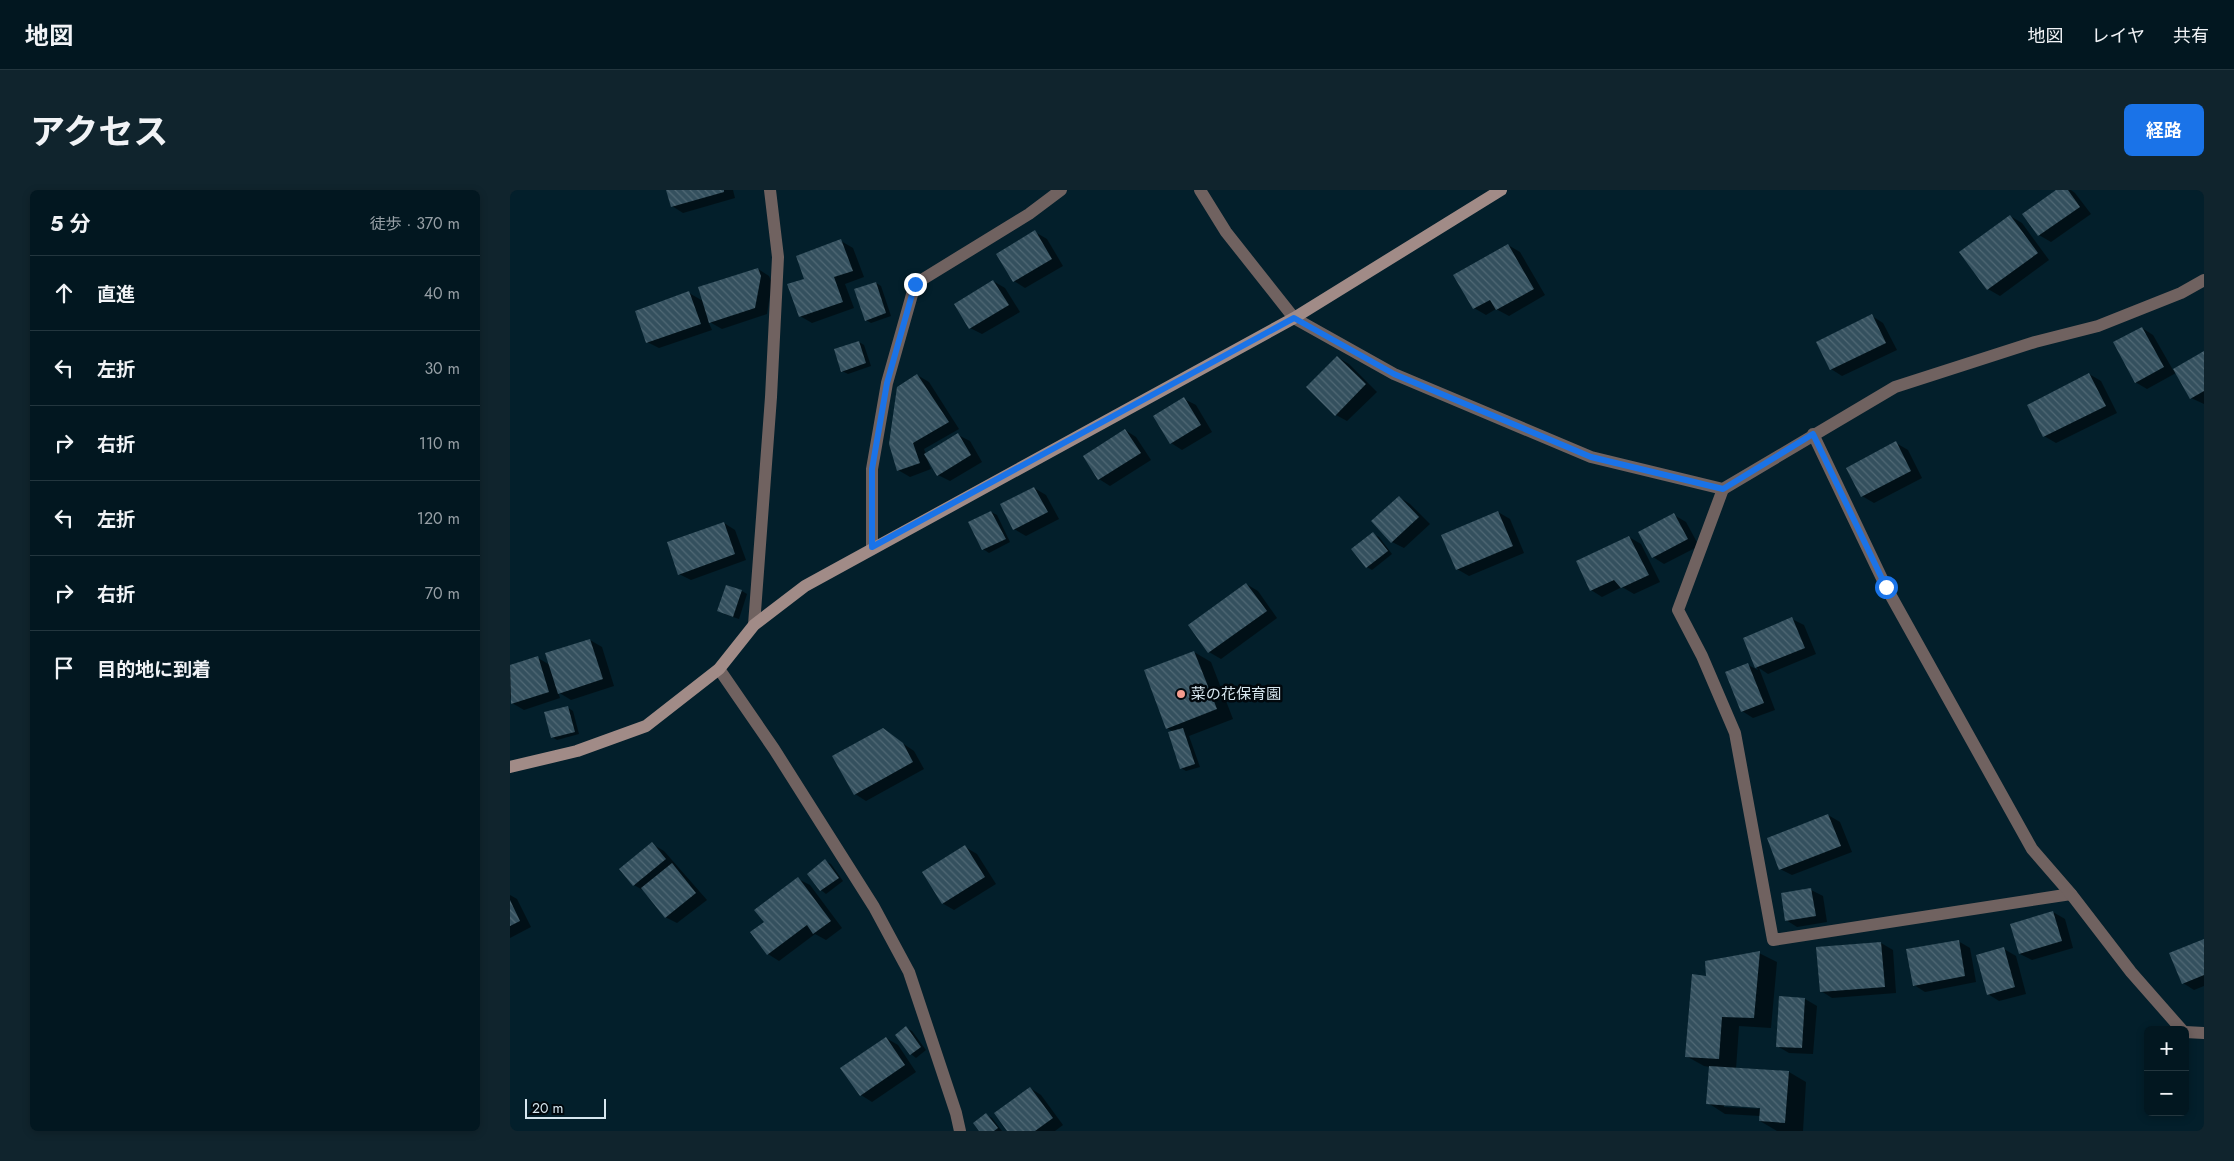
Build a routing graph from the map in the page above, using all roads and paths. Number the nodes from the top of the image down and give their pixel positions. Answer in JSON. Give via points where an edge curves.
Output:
{"nodes":[{"id":1,"x":770,"y":190,"type":"edge"},
{"id":2,"x":1061,"y":190,"type":"edge"},
{"id":3,"x":1200,"y":190,"type":"edge"},
{"id":4,"x":1501,"y":190,"type":"edge"},
{"id":5,"x":2204,"y":280,"type":"edge"},
{"id":6,"x":1294,"y":318,"type":"junction"},
{"id":7,"x":1813,"y":434,"type":"junction"},
{"id":8,"x":1723,"y":489,"type":"junction"},
{"id":9,"x":872,"y":547,"type":"junction"},
{"id":10,"x":754,"y":625,"type":"junction"},
{"id":11,"x":719,"y":669,"type":"junction"},
{"id":12,"x":510,"y":768,"type":"edge"},
{"id":13,"x":2071,"y":894,"type":"junction"},
{"id":14,"x":2178,"y":1026,"type":"edge"},
{"id":15,"x":2189,"y":1032,"type":"edge"},
{"id":16,"x":2204,"y":1033,"type":"edge"},
{"id":17,"x":960,"y":1131,"type":"edge"}],
"edges":[{"from":1,"to":10,"type":"street","via":[[778,257]]},
{"from":2,"to":9,"type":"street","via":[[1029,214],[915,284],[887,383],[872,469]]},
{"from":3,"to":6,"type":"street","via":[[1226,232]]},
{"from":4,"to":6,"type":"street"},
{"from":5,"to":7,"type":"street","via":[[2098,326],[2035,342],[1895,387]]},
{"from":6,"to":8,"type":"street","via":[[1394,374],[1591,457]]},
{"from":6,"to":9,"type":"street"},
{"from":7,"to":8,"type":"street"},
{"from":7,"to":13,"type":"street","via":[[1886,587],[2032,849]]},
{"from":8,"to":13,"type":"street","via":[[1678,610],[1736,733],[1773,940]]},
{"from":9,"to":10,"type":"street","via":[[805,586]]},
{"from":10,"to":11,"type":"street"},
{"from":11,"to":12,"type":"street","via":[[646,726],[577,752]]},
{"from":11,"to":17,"type":"street","via":[[874,907],[909,972]]},
{"from":13,"to":14,"type":"street","via":[[2131,972]]},
{"from":15,"to":16,"type":"street"}]}
